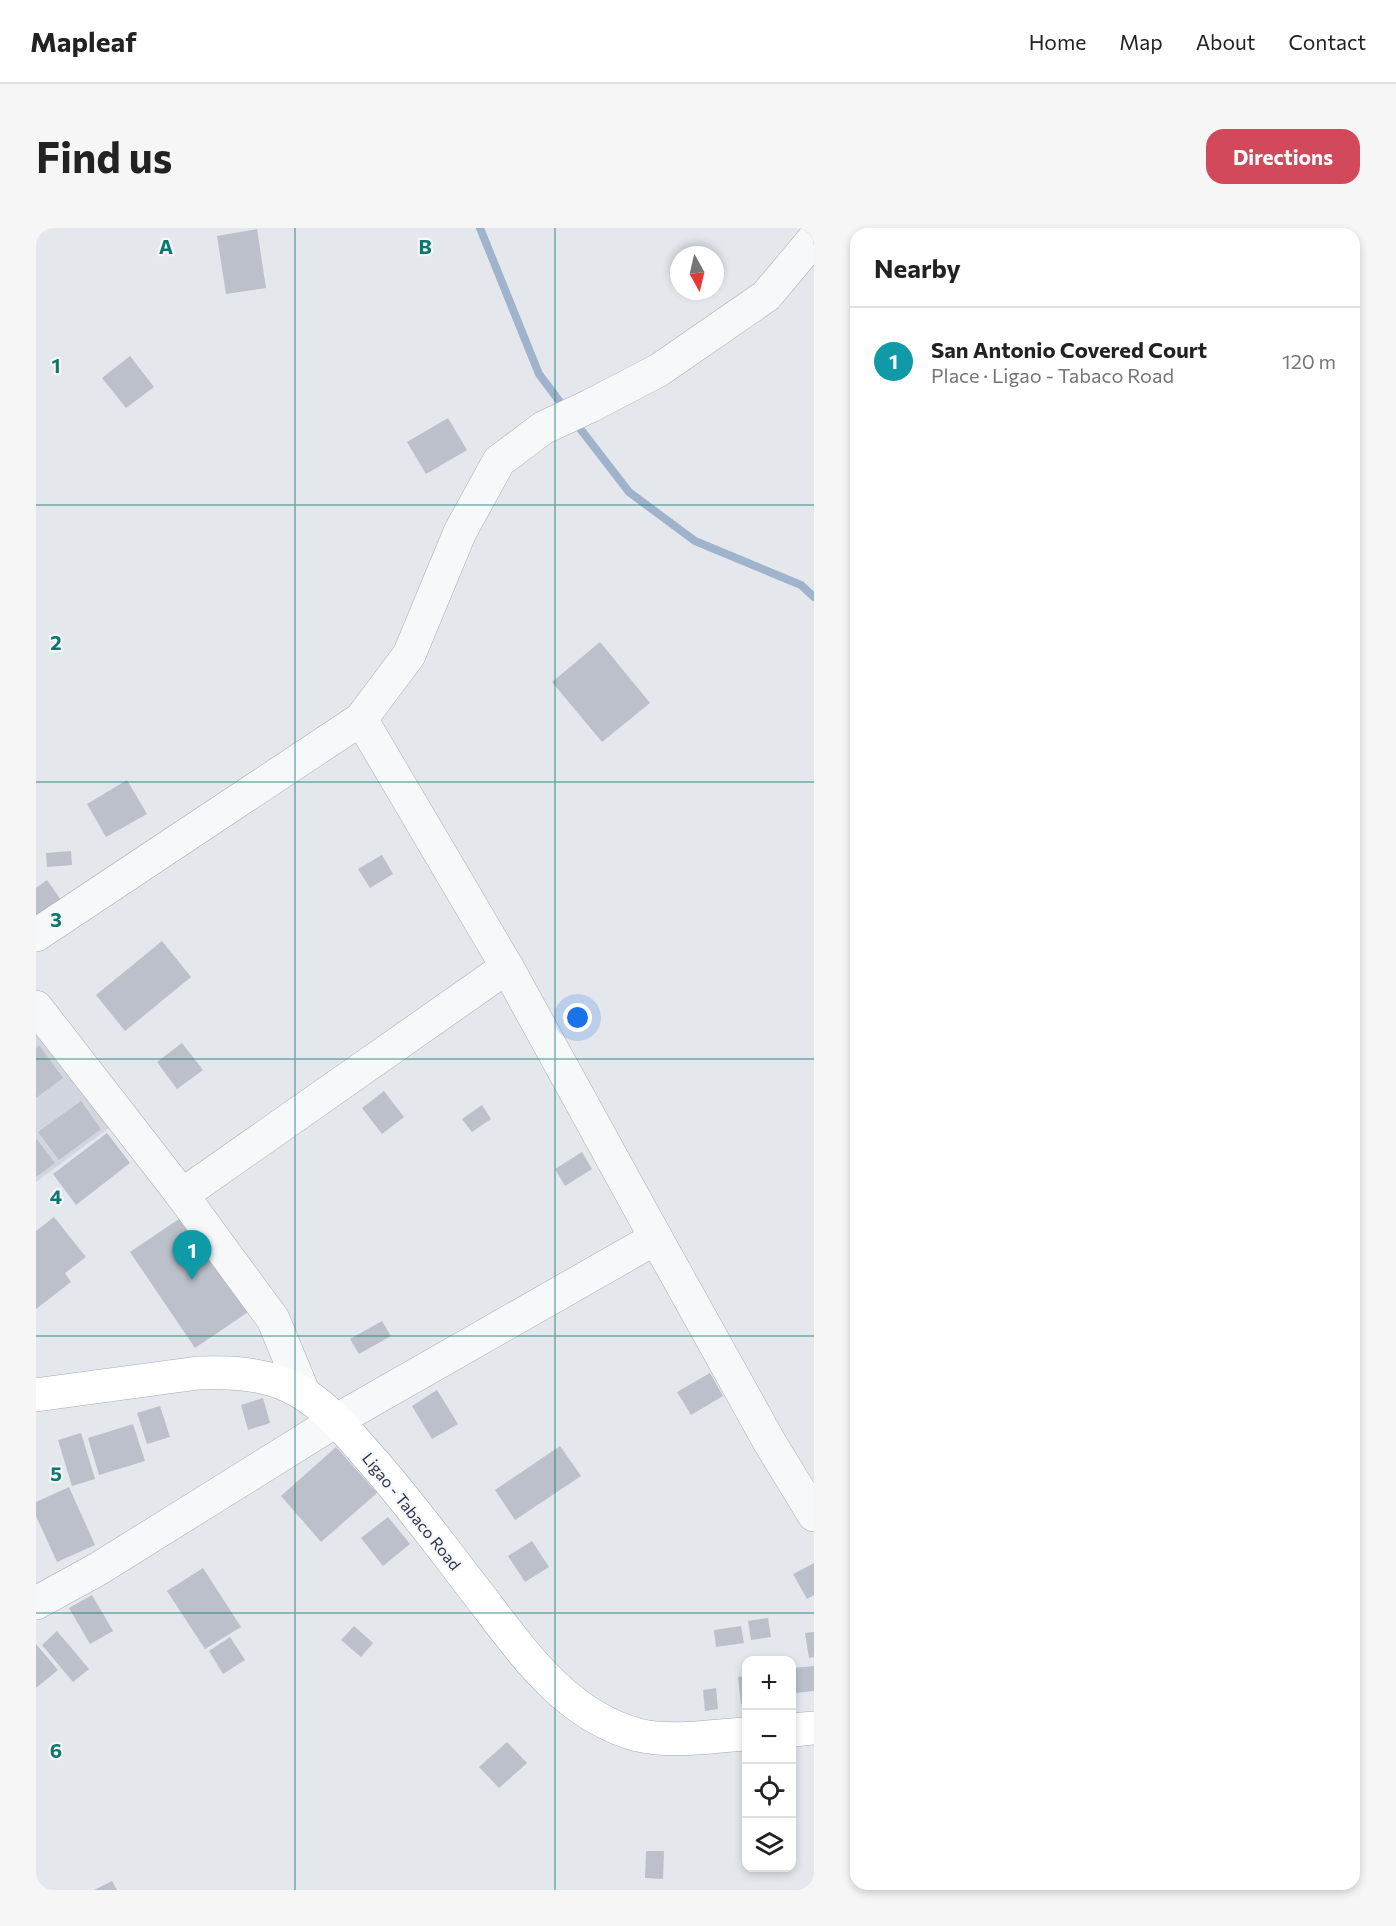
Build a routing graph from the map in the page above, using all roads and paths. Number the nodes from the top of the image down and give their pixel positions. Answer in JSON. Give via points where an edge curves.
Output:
{"nodes":[{"id":1,"x":814,"y":239,"type":"edge"},
{"id":2,"x":361,"y":719,"type":"junction"},
{"id":3,"x":36,"y":935,"type":"edge"},
{"id":4,"x":507,"y":968,"type":"junction"},
{"id":5,"x":36,"y":1007,"type":"edge"},
{"id":6,"x":182,"y":1195,"type":"junction"},
{"id":7,"x":656,"y":1238,"type":"junction"},
{"id":8,"x":303,"y":1394,"type":"junction"},
{"id":9,"x":36,"y":1395,"type":"edge"},
{"id":10,"x":337,"y":1420,"type":"junction"},
{"id":11,"x":814,"y":1515,"type":"edge"},
{"id":12,"x":36,"y":1603,"type":"edge"},
{"id":13,"x":814,"y":1728,"type":"edge"},
{"id":14,"x":796,"y":1730,"type":"edge"},
{"id":15,"x":742,"y":1734,"type":"edge"}],
"edges":[{"from":1,"to":2,"type":"street","via":[[766,296],[659,370],[543,428],[499,461],[460,532],[409,655]]},
{"from":2,"to":3,"type":"street"},
{"from":2,"to":4,"type":"street"},
{"from":4,"to":6,"type":"street"},
{"from":4,"to":7,"type":"street"},
{"from":5,"to":6,"type":"street"},
{"from":6,"to":8,"type":"street","via":[[273,1319]]},
{"from":7,"to":10,"type":"street"},
{"from":7,"to":11,"type":"street"},
{"from":8,"to":9,"type":"main road","name":"Ligao - Tabaco Road","via":[[257,1376],[221,1372]]},
{"from":8,"to":10,"type":"main road","name":"Ligao - Tabaco Road"},
{"from":10,"to":12,"type":"street","via":[[98,1569]]},
{"from":10,"to":15,"type":"main road","name":"Ligao - Tabaco Road","via":[[393,1484],[520,1648],[549,1682],[576,1705],[639,1735],[672,1738]]},
{"from":13,"to":14,"type":"main road"}]}
